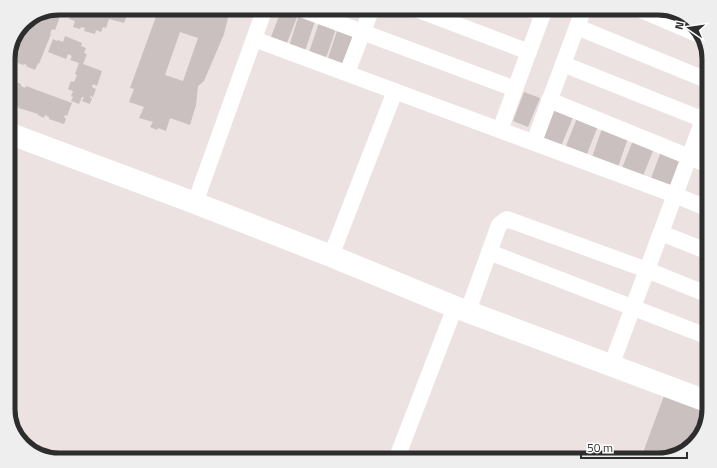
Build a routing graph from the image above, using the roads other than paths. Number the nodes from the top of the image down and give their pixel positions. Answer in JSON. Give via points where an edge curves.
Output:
{"nodes":[{"id":1,"x":262,"y":15,"type":"edge"},
{"id":2,"x":317,"y":15,"type":"edge"},
{"id":3,"x":369,"y":15,"type":"edge"},
{"id":4,"x":431,"y":15,"type":"edge"},
{"id":5,"x":543,"y":15,"type":"edge"},
{"id":6,"x":581,"y":15,"type":"edge"},
{"id":7,"x":652,"y":15,"type":"edge"},
{"id":8,"x":577,"y":27,"type":"junction"},
{"id":9,"x":363,"y":32,"type":"junction"},
{"id":10,"x":694,"y":33,"type":"edge"},
{"id":11,"x":254,"y":38,"type":"junction"},
{"id":12,"x":529,"y":52,"type":"junction"},
{"id":13,"x":563,"y":64,"type":"junction"},
{"id":14,"x":347,"y":73,"type":"junction"},
{"id":15,"x":702,"y":78,"type":"edge"},
{"id":16,"x":515,"y":89,"type":"junction"},
{"id":17,"x":395,"y":91,"type":"junction"},
{"id":18,"x":549,"y":100,"type":"junction"},
{"id":19,"x":702,"y":119,"type":"edge"},
{"id":20,"x":702,"y":129,"type":"edge"},
{"id":21,"x":500,"y":130,"type":"junction"},
{"id":22,"x":15,"y":136,"type":"edge"},
{"id":23,"x":534,"y":142,"type":"junction"},
{"id":24,"x":689,"y":157,"type":"junction"},
{"id":25,"x":702,"y":162,"type":"edge"},
{"id":26,"x":675,"y":195,"type":"junction"},
{"id":27,"x":194,"y":203,"type":"junction"},
{"id":28,"x":702,"y":206,"type":"edge"},
{"id":29,"x":661,"y":233,"type":"junction"},
{"id":30,"x":702,"y":249,"type":"edge"},
{"id":31,"x":489,"y":252,"type":"junction"},
{"id":32,"x":331,"y":256,"type":"junction"},
{"id":33,"x":647,"y":270,"type":"junction"},
{"id":34,"x":702,"y":292,"type":"edge"},
{"id":35,"x":633,"y":308,"type":"junction"},
{"id":36,"x":461,"y":309,"type":"junction"},
{"id":37,"x":702,"y":334,"type":"edge"},
{"id":38,"x":611,"y":366,"type":"junction"},
{"id":39,"x":702,"y":399,"type":"edge"},
{"id":40,"x":399,"y":453,"type":"edge"}],
"edges":[{"from":1,"to":11,"type":"street"},
{"from":2,"to":9,"type":"street"},
{"from":3,"to":9,"type":"street"},
{"from":4,"to":12,"type":"street"},
{"from":5,"to":12,"type":"street"},
{"from":6,"to":8,"type":"street"},
{"from":7,"to":10,"type":"street"},
{"from":8,"to":13,"type":"street"},
{"from":8,"to":15,"type":"street"},
{"from":9,"to":14,"type":"street"},
{"from":9,"to":16,"type":"street"},
{"from":11,"to":14,"type":"street"},
{"from":11,"to":27,"type":"street"},
{"from":12,"to":16,"type":"street"},
{"from":13,"to":18,"type":"street"},
{"from":13,"to":19,"type":"street"},
{"from":14,"to":17,"type":"street"},
{"from":16,"to":21,"type":"street"},
{"from":17,"to":21,"type":"street"},
{"from":17,"to":32,"type":"street"},
{"from":18,"to":23,"type":"street"},
{"from":18,"to":24,"type":"street"},
{"from":20,"to":24,"type":"street"},
{"from":21,"to":23,"type":"street"},
{"from":22,"to":27,"type":"street"},
{"from":23,"to":26,"type":"street"},
{"from":24,"to":25,"type":"street"},
{"from":24,"to":26,"type":"street"},
{"from":26,"to":28,"type":"street"},
{"from":26,"to":29,"type":"street"},
{"from":27,"to":32,"type":"street"},
{"from":29,"to":30,"type":"street"},
{"from":29,"to":33,"type":"street"},
{"from":31,"to":33,"type":"street","via":[[499,225],[507,219]]},
{"from":31,"to":35,"type":"street"},
{"from":31,"to":36,"type":"street"},
{"from":32,"to":36,"type":"street"},
{"from":33,"to":34,"type":"street"},
{"from":33,"to":35,"type":"street"},
{"from":35,"to":37,"type":"street"},
{"from":35,"to":38,"type":"street"},
{"from":36,"to":38,"type":"street"},
{"from":36,"to":40,"type":"street"},
{"from":38,"to":39,"type":"street"}]}
